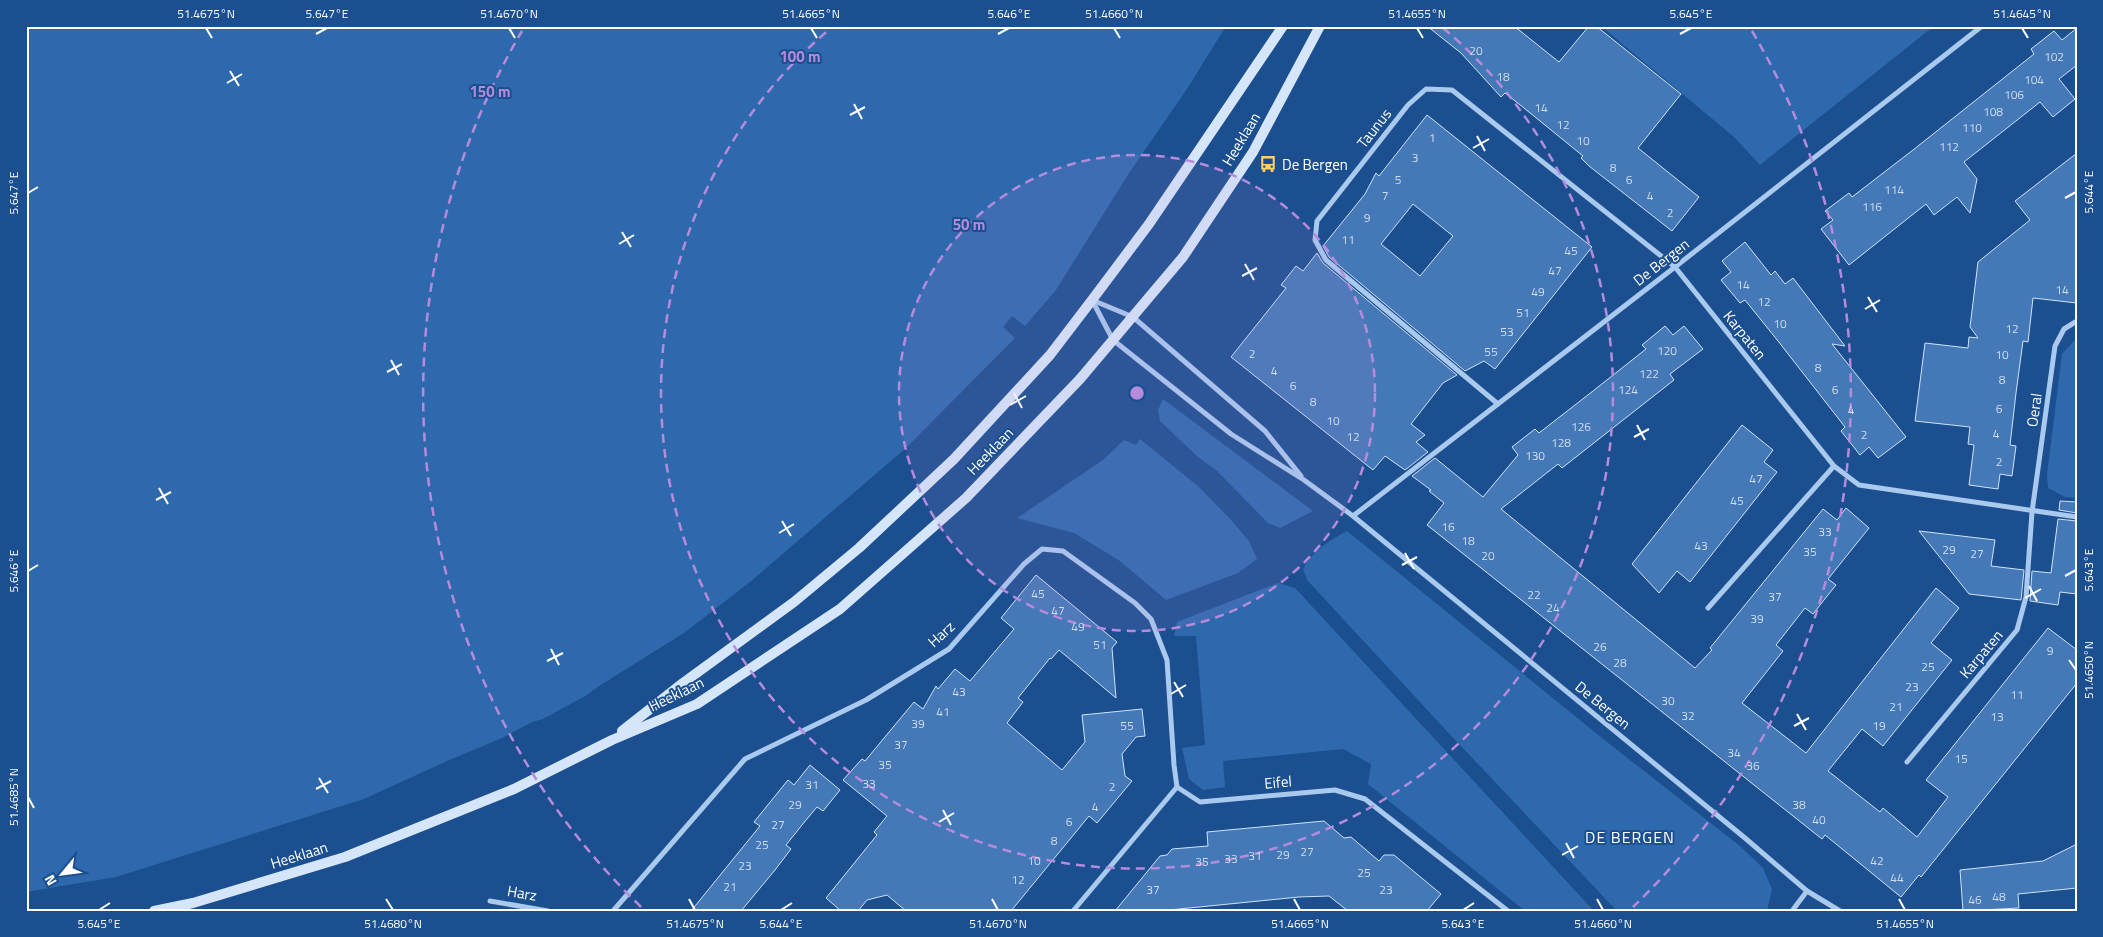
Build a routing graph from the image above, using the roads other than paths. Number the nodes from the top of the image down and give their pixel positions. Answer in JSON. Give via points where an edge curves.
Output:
{"nodes":[{"id":1,"x":1283,"y":26,"type":"edge"},
{"id":2,"x":1320,"y":26,"type":"edge"},
{"id":3,"x":1982,"y":26,"type":"edge"},
{"id":4,"x":1675,"y":267,"type":"junction"},
{"id":5,"x":1092,"y":300,"type":"junction"},
{"id":6,"x":1133,"y":317,"type":"junction"},
{"id":7,"x":2077,"y":321,"type":"edge"},
{"id":8,"x":1113,"y":340,"type":"junction"},
{"id":9,"x":1498,"y":404,"type":"junction"},
{"id":10,"x":1834,"y":466,"type":"junction"},
{"id":11,"x":1304,"y":480,"type":"junction"},
{"id":12,"x":2032,"y":512,"type":"junction"},
{"id":13,"x":1352,"y":516,"type":"junction"},
{"id":14,"x":2077,"y":517,"type":"edge"},
{"id":15,"x":1708,"y":608,"type":"dead end"},
{"id":16,"x":612,"y":740,"type":"junction"},
{"id":17,"x":1907,"y":762,"type":"dead end"},
{"id":18,"x":1177,"y":787,"type":"junction"},
{"id":19,"x":1807,"y":891,"type":"junction"},
{"id":20,"x":490,"y":901,"type":"dead end"},
{"id":21,"x":154,"y":911,"type":"edge"},
{"id":22,"x":548,"y":911,"type":"edge"},
{"id":23,"x":613,"y":911,"type":"edge"},
{"id":24,"x":1073,"y":911,"type":"edge"},
{"id":25,"x":1508,"y":911,"type":"edge"},
{"id":26,"x":1792,"y":911,"type":"edge"},
{"id":27,"x":1840,"y":911,"type":"edge"}],
"edges":[{"from":1,"to":5,"type":"main road","name":"Heeklaan","via":[[1149,224]]},
{"from":2,"to":6,"type":"main road","name":"Heeklaan","via":[[1253,152],[1183,257]]},
{"from":3,"to":4,"type":"street","name":"De Bergen"},
{"from":4,"to":9,"type":"street","name":"De Bergen"},
{"from":4,"to":9,"type":"street","name":"Taunus","via":[[1452,90],[1426,89],[1408,105],[1317,221],[1315,240],[1326,260]]},
{"from":4,"to":10,"type":"street","name":"Karpaten"},
{"from":5,"to":6,"type":"street","name":"De Bergen"},
{"from":5,"to":8,"type":"street","name":"De Bergen"},
{"from":5,"to":16,"type":"main road","name":"Heeklaan","via":[[1050,355],[954,459],[859,548],[794,602],[683,683]]},
{"from":6,"to":8,"type":"main road","name":"Heeklaan"},
{"from":6,"to":11,"type":"street","name":"De Bergen","via":[[1265,431]]},
{"from":7,"to":12,"type":"street","name":"Oeral","via":[[2064,328],[2055,346]]},
{"from":8,"to":11,"type":"street","name":"De Bergen","via":[[1231,434]]},
{"from":8,"to":16,"type":"main road","name":"Heeklaan","via":[[966,498],[840,609],[697,704]]},
{"from":9,"to":13,"type":"street","name":"De Bergen"},
{"from":10,"to":12,"type":"street","name":"Karpaten","via":[[1859,486]]},
{"from":10,"to":15,"type":"street"},
{"from":11,"to":13,"type":"street","name":"De Bergen"},
{"from":12,"to":14,"type":"street","name":"Karpaten"},
{"from":12,"to":17,"type":"street","name":"Karpaten","via":[[2026,597],[2017,630]]},
{"from":13,"to":19,"type":"street","name":"De Bergen"},
{"from":16,"to":21,"type":"main road","name":"Heeklaan","via":[[514,789],[345,857],[193,903]]},
{"from":18,"to":23,"type":"street","name":"Harz","via":[[1167,660],[1151,620],[1135,603],[1063,551],[1042,549],[1024,564],[949,648],[866,700],[745,760]]},
{"from":18,"to":24,"type":"street"},
{"from":18,"to":25,"type":"street","name":"Eifel","via":[[1200,802],[1335,790],[1365,799]]},
{"from":19,"to":26,"type":"street"},
{"from":19,"to":27,"type":"street","name":"De Bergen"},
{"from":20,"to":22,"type":"street","name":"Harz"}]}
